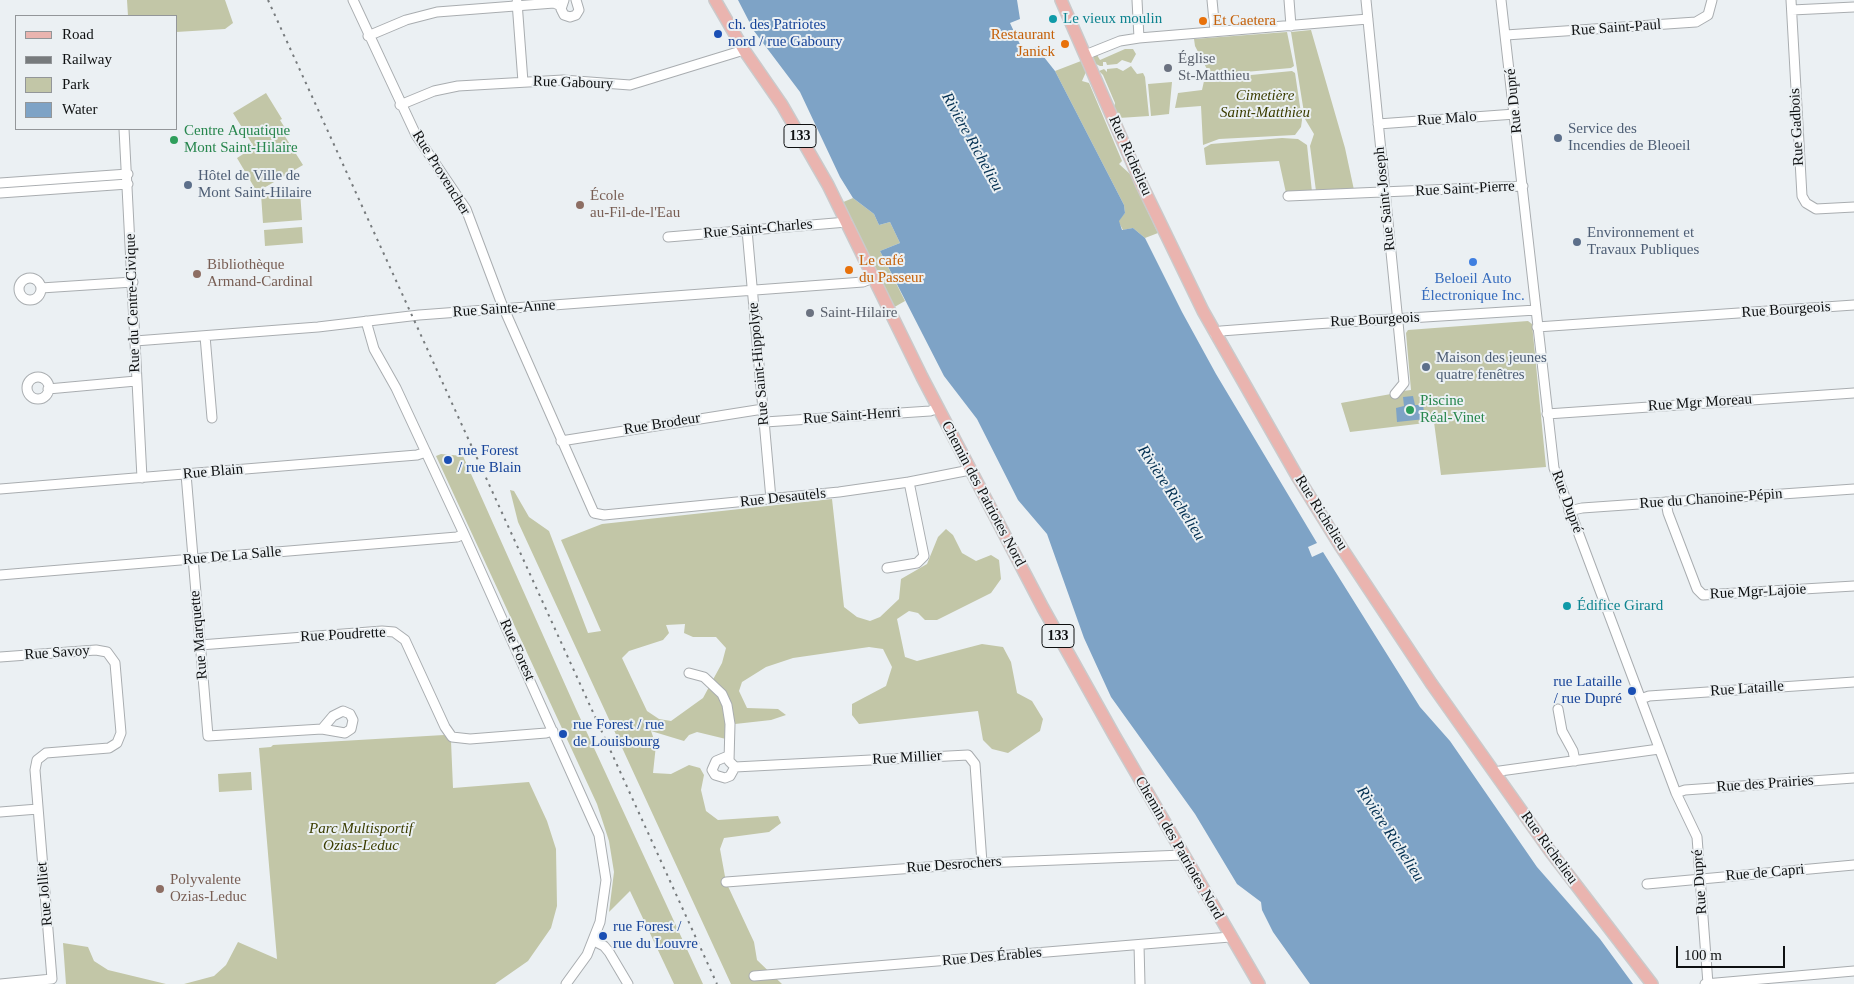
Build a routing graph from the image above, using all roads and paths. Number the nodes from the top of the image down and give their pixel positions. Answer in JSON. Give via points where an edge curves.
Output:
{"nodes":[{"id":1,"x":353,"y":0,"type":"edge"},
{"id":2,"x":576,"y":0,"type":"edge"},
{"id":3,"x":715,"y":0,"type":"edge"},
{"id":4,"x":1060,"y":0,"type":"edge"},
{"id":5,"x":1136,"y":0,"type":"edge"},
{"id":6,"x":1212,"y":0,"type":"edge"},
{"id":7,"x":1289,"y":0,"type":"edge"},
{"id":8,"x":1366,"y":0,"type":"edge"},
{"id":9,"x":1501,"y":0,"type":"edge"},
{"id":10,"x":1712,"y":0,"type":"edge"},
{"id":11,"x":1791,"y":0,"type":"edge"},
{"id":12,"x":517,"y":3,"type":"edge"},
{"id":13,"x":562,"y":3,"type":"edge"},
{"id":14,"x":1854,"y":7,"type":"edge"},
{"id":15,"x":1792,"y":10,"type":"junction"},
{"id":16,"x":1368,"y":19,"type":"junction"},
{"id":17,"x":1291,"y":26,"type":"junction"},
{"id":18,"x":1215,"y":31,"type":"junction"},
{"id":19,"x":1506,"y":35,"type":"junction"},
{"id":20,"x":368,"y":36,"type":"junction"},
{"id":21,"x":1139,"y":38,"type":"junction"},
{"id":22,"x":744,"y":50,"type":"junction"},
{"id":23,"x":1085,"y":55,"type":"junction"},
{"id":24,"x":523,"y":82,"type":"junction"},
{"id":25,"x":400,"y":105,"type":"junction"},
{"id":26,"x":1515,"y":114,"type":"junction"},
{"id":27,"x":1378,"y":124,"type":"junction"},
{"id":28,"x":124,"y":130,"type":"edge"},
{"id":29,"x":128,"y":179,"type":"junction"},
{"id":30,"x":0,"y":183,"type":"edge"},
{"id":31,"x":1523,"y":186,"type":"junction"},
{"id":32,"x":0,"y":193,"type":"edge"},
{"id":33,"x":1385,"y":193,"type":"junction"},
{"id":34,"x":1288,"y":196,"type":"dead end"},
{"id":35,"x":1854,"y":208,"type":"edge"},
{"id":36,"x":848,"y":222,"type":"junction"},
{"id":37,"x":747,"y":230,"type":"junction"},
{"id":38,"x":668,"y":236,"type":"dead end"},
{"id":39,"x":873,"y":278,"type":"junction"},
{"id":40,"x":133,"y":282,"type":"junction"},
{"id":41,"x":41,"y":288,"type":"dead end"},
{"id":42,"x":753,"y":290,"type":"junction"},
{"id":43,"x":1854,"y":305,"type":"edge"},
{"id":44,"x":504,"y":309,"type":"junction"},
{"id":45,"x":1536,"y":310,"type":"junction"},
{"id":46,"x":1397,"y":317,"type":"junction"},
{"id":47,"x":366,"y":321,"type":"junction"},
{"id":48,"x":1538,"y":327,"type":"junction"},
{"id":49,"x":1215,"y":334,"type":"junction"},
{"id":50,"x":206,"y":336,"type":"junction"},
{"id":51,"x":135,"y":341,"type":"junction"},
{"id":52,"x":136,"y":381,"type":"junction"},
{"id":53,"x":48,"y":389,"type":"dead end"},
{"id":54,"x":1854,"y":393,"type":"edge"},
{"id":55,"x":1395,"y":394,"type":"dead end"},
{"id":56,"x":938,"y":408,"type":"junction"},
{"id":57,"x":763,"y":409,"type":"junction"},
{"id":58,"x":1547,"y":414,"type":"junction"},
{"id":59,"x":212,"y":418,"type":"dead end"},
{"id":60,"x":765,"y":422,"type":"junction"},
{"id":61,"x":561,"y":440,"type":"junction"},
{"id":62,"x":426,"y":452,"type":"junction"},
{"id":63,"x":970,"y":470,"type":"junction"},
{"id":64,"x":186,"y":474,"type":"junction"},
{"id":65,"x":142,"y":478,"type":"junction"},
{"id":66,"x":909,"y":482,"type":"junction"},
{"id":67,"x":0,"y":489,"type":"edge"},
{"id":68,"x":1854,"y":490,"type":"edge"},
{"id":69,"x":771,"y":499,"type":"junction"},
{"id":70,"x":1666,"y":502,"type":"junction"},
{"id":71,"x":1569,"y":511,"type":"junction"},
{"id":72,"x":594,"y":513,"type":"joint"},
{"id":73,"x":464,"y":534,"type":"junction"},
{"id":74,"x":193,"y":559,"type":"junction"},
{"id":75,"x":887,"y":568,"type":"dead end"},
{"id":76,"x":0,"y":575,"type":"edge"},
{"id":77,"x":1854,"y":586,"type":"edge"},
{"id":78,"x":200,"y":645,"type":"junction"},
{"id":79,"x":0,"y":658,"type":"edge"},
{"id":80,"x":689,"y":673,"type":"dead end"},
{"id":81,"x":1854,"y":682,"type":"edge"},
{"id":82,"x":1641,"y":699,"type":"junction"},
{"id":83,"x":1558,"y":709,"type":"dead end"},
{"id":84,"x":322,"y":730,"type":"dead end"},
{"id":85,"x":554,"y":731,"type":"junction"},
{"id":86,"x":1659,"y":749,"type":"junction"},
{"id":87,"x":728,"y":756,"type":"junction"},
{"id":88,"x":38,"y":758,"type":"joint"},
{"id":89,"x":1574,"y":761,"type":"junction"},
{"id":90,"x":735,"y":767,"type":"junction"},
{"id":91,"x":1496,"y":774,"type":"junction"},
{"id":92,"x":1854,"y":778,"type":"edge"},
{"id":93,"x":1676,"y":793,"type":"junction"},
{"id":94,"x":38,"y":809,"type":"junction"},
{"id":95,"x":0,"y":812,"type":"edge"},
{"id":96,"x":1183,"y":855,"type":"junction"},
{"id":97,"x":982,"y":863,"type":"junction"},
{"id":98,"x":1854,"y":865,"type":"edge"},
{"id":99,"x":1700,"y":879,"type":"junction"},
{"id":100,"x":726,"y":882,"type":"dead end"},
{"id":101,"x":1647,"y":884,"type":"dead end"},
{"id":102,"x":1230,"y":937,"type":"junction"},
{"id":103,"x":594,"y":941,"type":"junction"},
{"id":104,"x":1139,"y":945,"type":"junction"},
{"id":105,"x":1854,"y":971,"type":"edge"},
{"id":106,"x":754,"y":976,"type":"dead end"},
{"id":107,"x":0,"y":984,"type":"edge"},
{"id":108,"x":566,"y":984,"type":"edge"},
{"id":109,"x":628,"y":984,"type":"edge"},
{"id":110,"x":1140,"y":984,"type":"edge"},
{"id":111,"x":1259,"y":984,"type":"edge"},
{"id":112,"x":1652,"y":984,"type":"edge"},
{"id":113,"x":1706,"y":984,"type":"edge"}],
"edges":[{"from":1,"to":20,"type":"street","name":"Rue Provencher"},
{"from":2,"to":13,"type":"street","via":[[579,10],[573,17],[564,15]]},
{"from":3,"to":22,"type":"main road","name":"Chemin des Patriotes Nord","number":"133"},
{"from":4,"to":23,"type":"main road","name":"Rue Richelieu"},
{"from":5,"to":21,"type":"street"},
{"from":6,"to":18,"type":"street"},
{"from":7,"to":17,"type":"street"},
{"from":8,"to":16,"type":"street","name":"Rue Saint-Joseph"},
{"from":9,"to":19,"type":"street","name":"Rue Dupré"},
{"from":10,"to":19,"type":"street","name":"Rue Saint-Paul","via":[[1708,15],[1694,23]]},
{"from":11,"to":15,"type":"street","name":"Rue Gadbois"},
{"from":12,"to":13,"type":"street"},
{"from":12,"to":20,"type":"street","via":[[427,13]]},
{"from":12,"to":24,"type":"street"},
{"from":14,"to":15,"type":"street"},
{"from":15,"to":35,"type":"street","name":"Rue Gadbois","via":[[1802,196],[1808,205],[1816,209]]},
{"from":16,"to":17,"type":"street"},
{"from":16,"to":27,"type":"street","name":"Rue Saint-Joseph"},
{"from":17,"to":18,"type":"street"},
{"from":18,"to":21,"type":"street"},
{"from":19,"to":26,"type":"street","name":"Rue Dupré"},
{"from":20,"to":25,"type":"street","name":"Rue Provencher"},
{"from":21,"to":23,"type":"street","via":[[1120,41]]},
{"from":22,"to":24,"type":"street","name":"Rue Gaboury","via":[[630,85],[579,81]]},
{"from":22,"to":36,"type":"main road","name":"Chemin des Patriotes Nord","number":"133","via":[[808,148]]},
{"from":23,"to":49,"type":"main road","name":"Rue Richelieu","via":[[1141,184]]},
{"from":24,"to":25,"type":"street","name":"Rue Gaboury","via":[[458,86],[434,91]]},
{"from":25,"to":44,"type":"street","name":"Rue Provencher","via":[[422,146],[464,204]]},
{"from":26,"to":27,"type":"street","name":"Rue Malo"},
{"from":26,"to":31,"type":"street","name":"Rue Dupré"},
{"from":27,"to":33,"type":"street","name":"Rue Saint-Joseph"},
{"from":28,"to":29,"type":"street","name":"Rue du Centre-Civique"},
{"from":29,"to":30,"type":"street"},
{"from":29,"to":32,"type":"street"},
{"from":29,"to":40,"type":"street","name":"Rue du Centre-Civique"},
{"from":31,"to":33,"type":"street","name":"Rue Saint-Pierre"},
{"from":31,"to":45,"type":"street","name":"Rue Dupré"},
{"from":33,"to":34,"type":"street","name":"Rue Saint-Pierre"},
{"from":33,"to":46,"type":"street","name":"Rue Saint-Joseph"},
{"from":36,"to":37,"type":"street","name":"Rue Saint-Charles"},
{"from":36,"to":39,"type":"main road","name":"Chemin des Patriotes Nord","number":"133"},
{"from":37,"to":38,"type":"street","name":"Rue Saint-Charles"},
{"from":37,"to":42,"type":"street","name":"Rue Saint-Hippolyte"},
{"from":39,"to":42,"type":"street","name":"Rue Sainte-Anne","via":[[863,282]]},
{"from":39,"to":56,"type":"main road","name":"Chemin des Patriotes Nord","number":"133"},
{"from":40,"to":41,"type":"street"},
{"from":40,"to":51,"type":"street","name":"Rue du Centre-Civique"},
{"from":42,"to":44,"type":"street","name":"Rue Sainte-Anne"},
{"from":42,"to":57,"type":"street","name":"Rue Saint-Hippolyte"},
{"from":43,"to":48,"type":"street","name":"Rue Bourgeois"},
{"from":44,"to":47,"type":"street","name":"Rue Sainte-Anne"},
{"from":44,"to":61,"type":"street","name":"Rue Provencher"},
{"from":45,"to":46,"type":"street","name":"Rue Bourgeois"},
{"from":45,"to":48,"type":"street","name":"Rue Dupré"},
{"from":46,"to":49,"type":"street","name":"Rue Bourgeois"},
{"from":46,"to":55,"type":"street","name":"Rue Saint-Joseph","via":[[1404,383]]},
{"from":47,"to":50,"type":"street","name":"Rue Sainte-Anne"},
{"from":47,"to":62,"type":"street","name":"Rue Forest","via":[[374,349]]},
{"from":48,"to":58,"type":"street","name":"Rue Dupré"},
{"from":49,"to":91,"type":"main road","name":"Rue Richelieu","via":[[1341,547]]},
{"from":50,"to":51,"type":"street","name":"Rue Sainte-Anne"},
{"from":50,"to":59,"type":"street"},
{"from":51,"to":52,"type":"street","name":"Rue du Centre-Civique"},
{"from":52,"to":53,"type":"street"},
{"from":52,"to":65,"type":"street","name":"Rue du Centre-Civique"},
{"from":54,"to":58,"type":"street","name":"Rue Mgr Moreau"},
{"from":56,"to":60,"type":"street","name":"Rue Saint-Henri"},
{"from":56,"to":63,"type":"main road","name":"Chemin des Patriotes Nord","number":"133"},
{"from":57,"to":60,"type":"street","name":"Rue Saint-Hippolyte"},
{"from":57,"to":61,"type":"street","name":"Rue Brodeur"},
{"from":58,"to":71,"type":"street","name":"Rue Dupré","via":[[1554,468]]},
{"from":60,"to":69,"type":"street","name":"Rue Saint-Hippolyte"},
{"from":61,"to":72,"type":"street","name":"Rue Provencher"},
{"from":62,"to":64,"type":"street","name":"Rue Blain"},
{"from":62,"to":73,"type":"street","name":"Rue Forest"},
{"from":63,"to":66,"type":"street","name":"Rue Desautels"},
{"from":63,"to":96,"type":"main road","name":"Chemin des Patriotes Nord","number":"133","via":[[1043,608]]},
{"from":64,"to":65,"type":"street","name":"Rue Blain"},
{"from":64,"to":74,"type":"street","name":"Rue Marquette"},
{"from":65,"to":67,"type":"street","name":"Rue Blain"},
{"from":66,"to":69,"type":"street","name":"Rue Desautels"},
{"from":66,"to":75,"type":"street","via":[[924,556],[917,563]]},
{"from":68,"to":70,"type":"street","name":"Rue du Chanoine-Pépin"},
{"from":69,"to":72,"type":"street","name":"Rue Desautels","via":[[602,516]]},
{"from":70,"to":71,"type":"street","name":"Rue du Chanoine-Pépin"},
{"from":70,"to":77,"type":"street","name":"Rue Mgr-Lajoie","via":[[1697,589],[1703,595]]},
{"from":71,"to":82,"type":"street","name":"Rue Dupré"},
{"from":73,"to":74,"type":"street","name":"Rue De La Salle"},
{"from":73,"to":85,"type":"street","name":"Rue Forest"},
{"from":74,"to":76,"type":"street","name":"Rue De La Salle"},
{"from":74,"to":78,"type":"street","name":"Rue Marquette"},
{"from":78,"to":84,"type":"street","name":"Rue Marquette","via":[[208,736]]},
{"from":78,"to":85,"type":"street","name":"Rue Poudrette","via":[[394,632],[406,642],[452,736],[470,739]]},
{"from":79,"to":88,"type":"street","name":"Rue Savoy","via":[[96,650],[109,654],[115,666],[121,730],[115,744],[106,748],[46,753]]},
{"from":80,"to":87,"type":"street","via":[[704,677],[715,685],[727,705],[730,724]]},
{"from":81,"to":82,"type":"street","name":"Rue Lataille"},
{"from":82,"to":86,"type":"street","name":"Rue Dupré"},
{"from":83,"to":89,"type":"street","via":[[1562,731]]},
{"from":85,"to":103,"type":"street","name":"Rue Forest","via":[[602,843],[605,889]]},
{"from":86,"to":89,"type":"street"},
{"from":86,"to":93,"type":"street","name":"Rue Dupré"},
{"from":87,"to":90,"type":"street"},
{"from":87,"to":90,"type":"street","name":"Rue Millier","via":[[716,761],[712,770],[715,775],[730,776]]},
{"from":88,"to":94,"type":"street","name":"Rue Jolliet","via":[[35,768]]},
{"from":89,"to":91,"type":"street"},
{"from":90,"to":97,"type":"street","name":"Rue Millier","via":[[968,755],[975,764]]},
{"from":91,"to":112,"type":"main road","name":"Rue Richelieu","via":[[1550,851]]},
{"from":92,"to":93,"type":"street","name":"Rue des Prairies"},
{"from":93,"to":99,"type":"street","name":"Rue Dupré","via":[[1697,837]]},
{"from":94,"to":95,"type":"street"},
{"from":94,"to":107,"type":"street","name":"Rue Jolliet","via":[[52,979]]},
{"from":96,"to":97,"type":"street","name":"Rue Desrochers"},
{"from":96,"to":102,"type":"main road","name":"Chemin des Patriotes Nord","number":"133"},
{"from":97,"to":100,"type":"street","name":"Rue Desrochers"},
{"from":98,"to":99,"type":"street","name":"Rue de Capri"},
{"from":99,"to":101,"type":"street","name":"Rue de Capri"},
{"from":99,"to":113,"type":"street","name":"Rue Dupré"},
{"from":102,"to":104,"type":"street","name":"Rue Des Érables"},
{"from":102,"to":111,"type":"main road","name":"Chemin des Patriotes Nord","number":"133"},
{"from":103,"to":108,"type":"street","name":"Rue Forest","via":[[584,961]]},
{"from":103,"to":109,"type":"street","via":[[609,952]]},
{"from":104,"to":106,"type":"street","name":"Rue Des Érables"},
{"from":104,"to":110,"type":"street"},
{"from":105,"to":113,"type":"street"}]}
